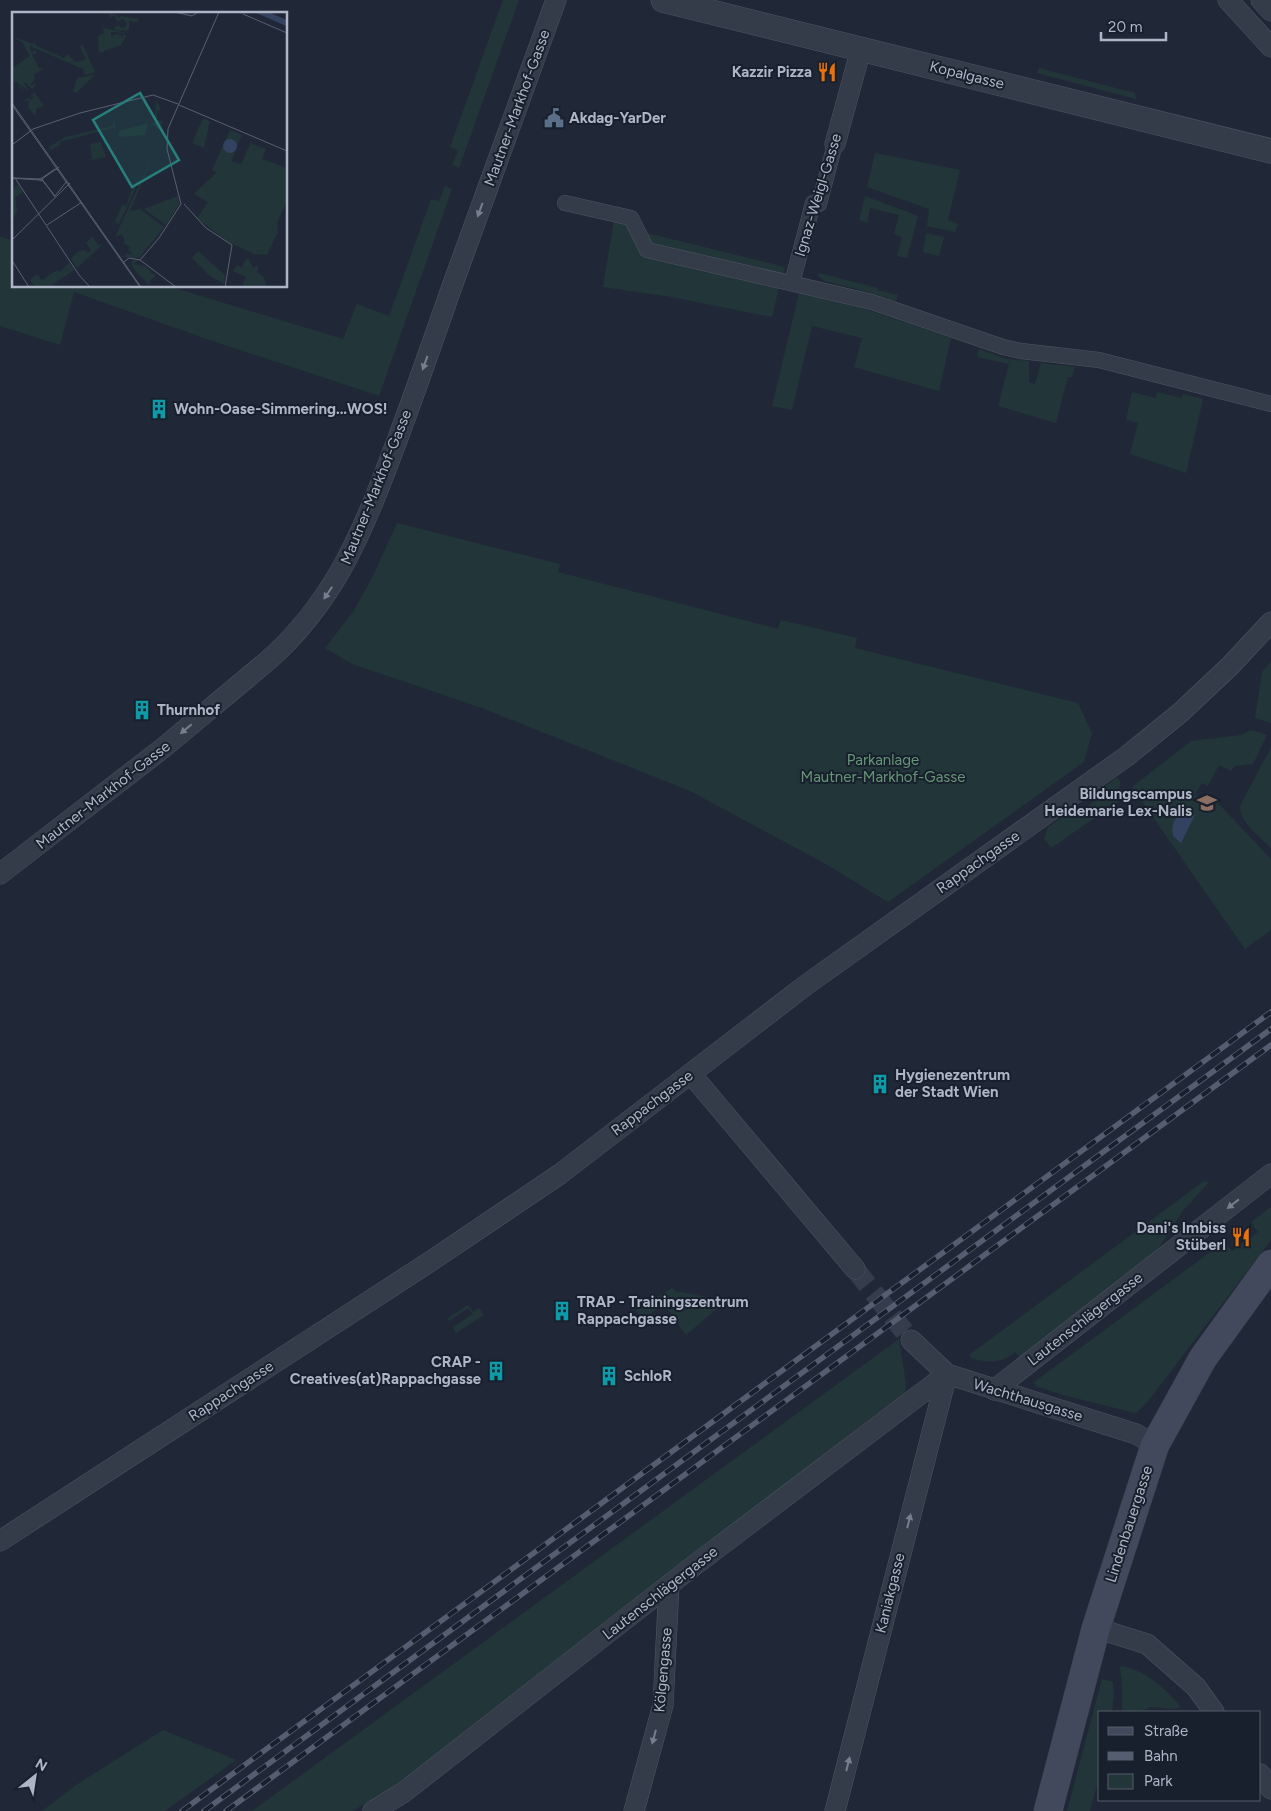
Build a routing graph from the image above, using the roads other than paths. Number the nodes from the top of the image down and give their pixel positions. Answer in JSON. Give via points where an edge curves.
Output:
{"nodes":[{"id":1,"x":556,"y":0,"type":"edge"},
{"id":2,"x":663,"y":0,"type":"edge"},
{"id":3,"x":1228,"y":0,"type":"edge"},
{"id":4,"x":1261,"y":0,"type":"edge"},
{"id":5,"x":1271,"y":10,"type":"edge"},
{"id":6,"x":1271,"y":47,"type":"edge"},
{"id":7,"x":861,"y":49,"type":"junction"},
{"id":8,"x":835,"y":144,"type":"joint"},
{"id":9,"x":1271,"y":151,"type":"edge"},
{"id":10,"x":565,"y":203,"type":"dead end"},
{"id":11,"x":792,"y":283,"type":"junction"},
{"id":12,"x":1271,"y":404,"type":"edge"},
{"id":13,"x":1271,"y":622,"type":"edge"},
{"id":14,"x":0,"y":874,"type":"edge"},
{"id":15,"x":691,"y":1074,"type":"junction"},
{"id":16,"x":1271,"y":1174,"type":"edge"},
{"id":17,"x":1271,"y":1264,"type":"edge"},
{"id":18,"x":855,"y":1269,"type":"tunnel mouth"},
{"id":19,"x":911,"y":1340,"type":"tunnel mouth"},
{"id":20,"x":947,"y":1374,"type":"junction"},
{"id":21,"x":994,"y":1390,"type":"junction"},
{"id":22,"x":1155,"y":1445,"type":"junction"},
{"id":23,"x":0,"y":1541,"type":"edge"},
{"id":24,"x":669,"y":1585,"type":"junction"},
{"id":25,"x":1096,"y":1628,"type":"junction"},
{"id":26,"x":1213,"y":1711,"type":"edge"},
{"id":27,"x":1261,"y":1775,"type":"edge"},
{"id":28,"x":1271,"y":1789,"type":"edge"},
{"id":29,"x":373,"y":1811,"type":"edge"},
{"id":30,"x":634,"y":1811,"type":"edge"},
{"id":31,"x":835,"y":1811,"type":"edge"},
{"id":32,"x":1048,"y":1811,"type":"edge"}],
"edges":[{"from":1,"to":14,"type":"street","name":"Mautner-Markhof-Gasse","one_way":true,"via":[[381,483],[331,588],[314,614],[265,664]]},
{"from":2,"to":7,"type":"street","name":"Kopalgasse"},
{"from":3,"to":6,"type":"street"},
{"from":4,"to":5,"type":"street"},
{"from":7,"to":8,"type":"street","name":"Ignaz-Weigl-Gasse"},
{"from":7,"to":9,"type":"street","name":"Kopalgasse"},
{"from":8,"to":11,"type":"street","name":"Ignaz-Weigl-Gasse","via":[[819,204],[813,203]]},
{"from":10,"to":11,"type":"street","via":[[631,218],[647,250]]},
{"from":11,"to":12,"type":"street","via":[[872,302],[1003,347],[1099,360]]},
{"from":13,"to":15,"type":"street","name":"Rappachgasse","via":[[1187,707],[1127,756],[806,985]]},
{"from":15,"to":18,"type":"street"},
{"from":15,"to":23,"type":"street","name":"Rappachgasse","via":[[560,1174]]},
{"from":16,"to":21,"type":"street","name":"Lautenschlägergasse","one_way":true},
{"from":17,"to":22,"type":"main road","name":"Lindenbauergasse","via":[[1203,1358]]},
{"from":19,"to":20,"type":"street","name":"Wachthausgasse"},
{"from":20,"to":21,"type":"street","name":"Wachthausgasse"},
{"from":20,"to":24,"type":"street","name":"Lautenschlägergasse"},
{"from":31,"to":20,"type":"street","name":"Kaniakgasse","one_way":true},
{"from":21,"to":22,"type":"street","name":"Wachthausgasse","via":[[1136,1434]]},
{"from":22,"to":25,"type":"main road","name":"Lindenbauergasse"},
{"from":24,"to":29,"type":"street","name":"Lautenschlägergasse","via":[[404,1792]]},
{"from":24,"to":30,"type":"street","name":"Kölgengasse","one_way":true,"via":[[663,1705]]},
{"from":25,"to":26,"type":"street","via":[[1147,1644],[1196,1686]]},
{"from":25,"to":32,"type":"main road","name":"Lindenbauergasse"},
{"from":27,"to":28,"type":"street"}]}
